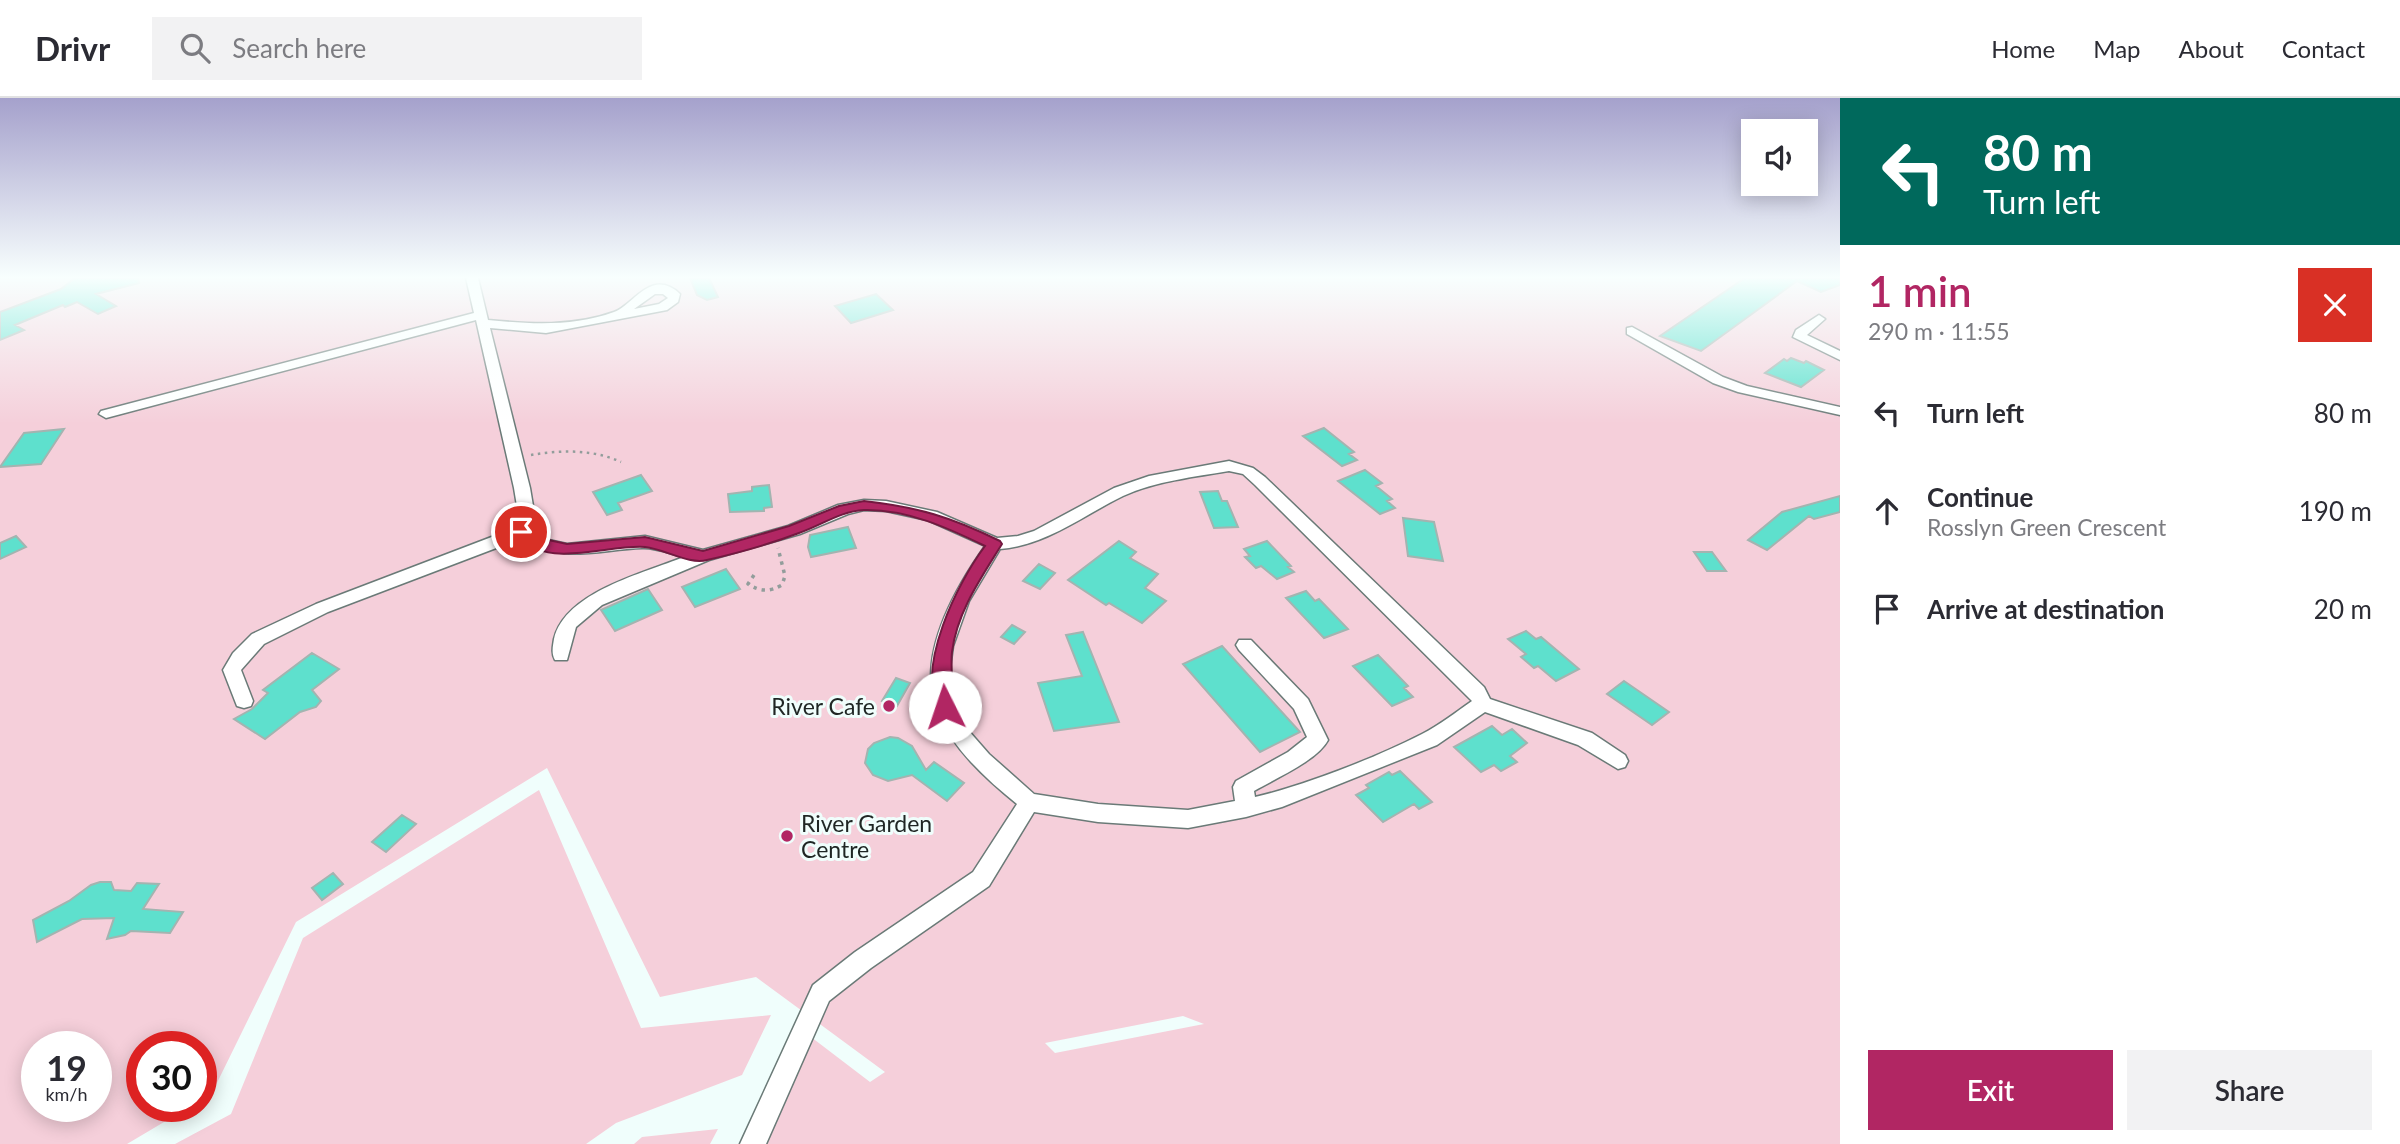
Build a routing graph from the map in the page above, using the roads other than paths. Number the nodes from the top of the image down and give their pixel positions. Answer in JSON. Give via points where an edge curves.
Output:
{"nodes":[{"id":1,"x":451,"y":327,"type":"edge"},
{"id":2,"x":484,"y":327,"type":"edge"},
{"id":3,"x":532,"y":327,"type":"edge"},
{"id":4,"x":558,"y":327,"type":"edge"},
{"id":5,"x":1808,"y":327,"type":"edge"},
{"id":6,"x":1632,"y":331,"type":"dead end"},
{"id":7,"x":1840,"y":356,"type":"edge"},
{"id":8,"x":1840,"y":411,"type":"edge"},
{"id":9,"x":106,"y":414,"type":"dead end"},
{"id":10,"x":521,"y":532,"type":"junction"},
{"id":11,"x":995,"y":544,"type":"junction"},
{"id":12,"x":703,"y":556,"type":"junction"},
{"id":13,"x":1245,"y":645,"type":"dead end"},
{"id":14,"x":561,"y":654,"type":"dead end"},
{"id":15,"x":244,"y":701,"type":"dead end"},
{"id":16,"x":1483,"y":704,"type":"junction"},
{"id":17,"x":1618,"y":761,"type":"dead end"},
{"id":18,"x":1029,"y":802,"type":"junction"},
{"id":19,"x":1247,"y":808,"type":"junction"},
{"id":20,"x":753,"y":1144,"type":"edge"}],
"edges":[{"from":1,"to":9,"type":"street"},
{"from":2,"to":10,"type":"street","via":[[527,518]]},
{"from":3,"to":4,"type":"street"},
{"from":5,"to":7,"type":"street","via":[[1800,337]]},
{"from":6,"to":8,"type":"street","via":[[1718,380]]},
{"from":10,"to":12,"type":"street","via":[[553,547],[582,550],[645,542]]},
{"from":10,"to":15,"type":"street","via":[[322,608],[258,639],[232,670]]},
{"from":11,"to":12,"type":"street","via":[[931,516],[875,506],[844,509],[775,536]]},
{"from":11,"to":16,"type":"street","via":[[1040,535],[1149,481],[1212,467],[1238,467],[1260,481],[1477,692]]},
{"from":11,"to":18,"type":"street","via":[[974,572],[953,619],[944,650],[945,707],[968,742]]},
{"from":12,"to":14,"type":"street","via":[[593,602],[572,619]]},
{"from":13,"to":19,"type":"street","via":[[1301,704],[1318,740],[1243,787]]},
{"from":16,"to":17,"type":"street","via":[[1585,738]]},
{"from":16,"to":19,"type":"street","via":[[1430,739]]},
{"from":18,"to":19,"type":"street","via":[[1098,813],[1188,819]]},
{"from":18,"to":20,"type":"street","via":[[981,879],[821,993]]}]}
